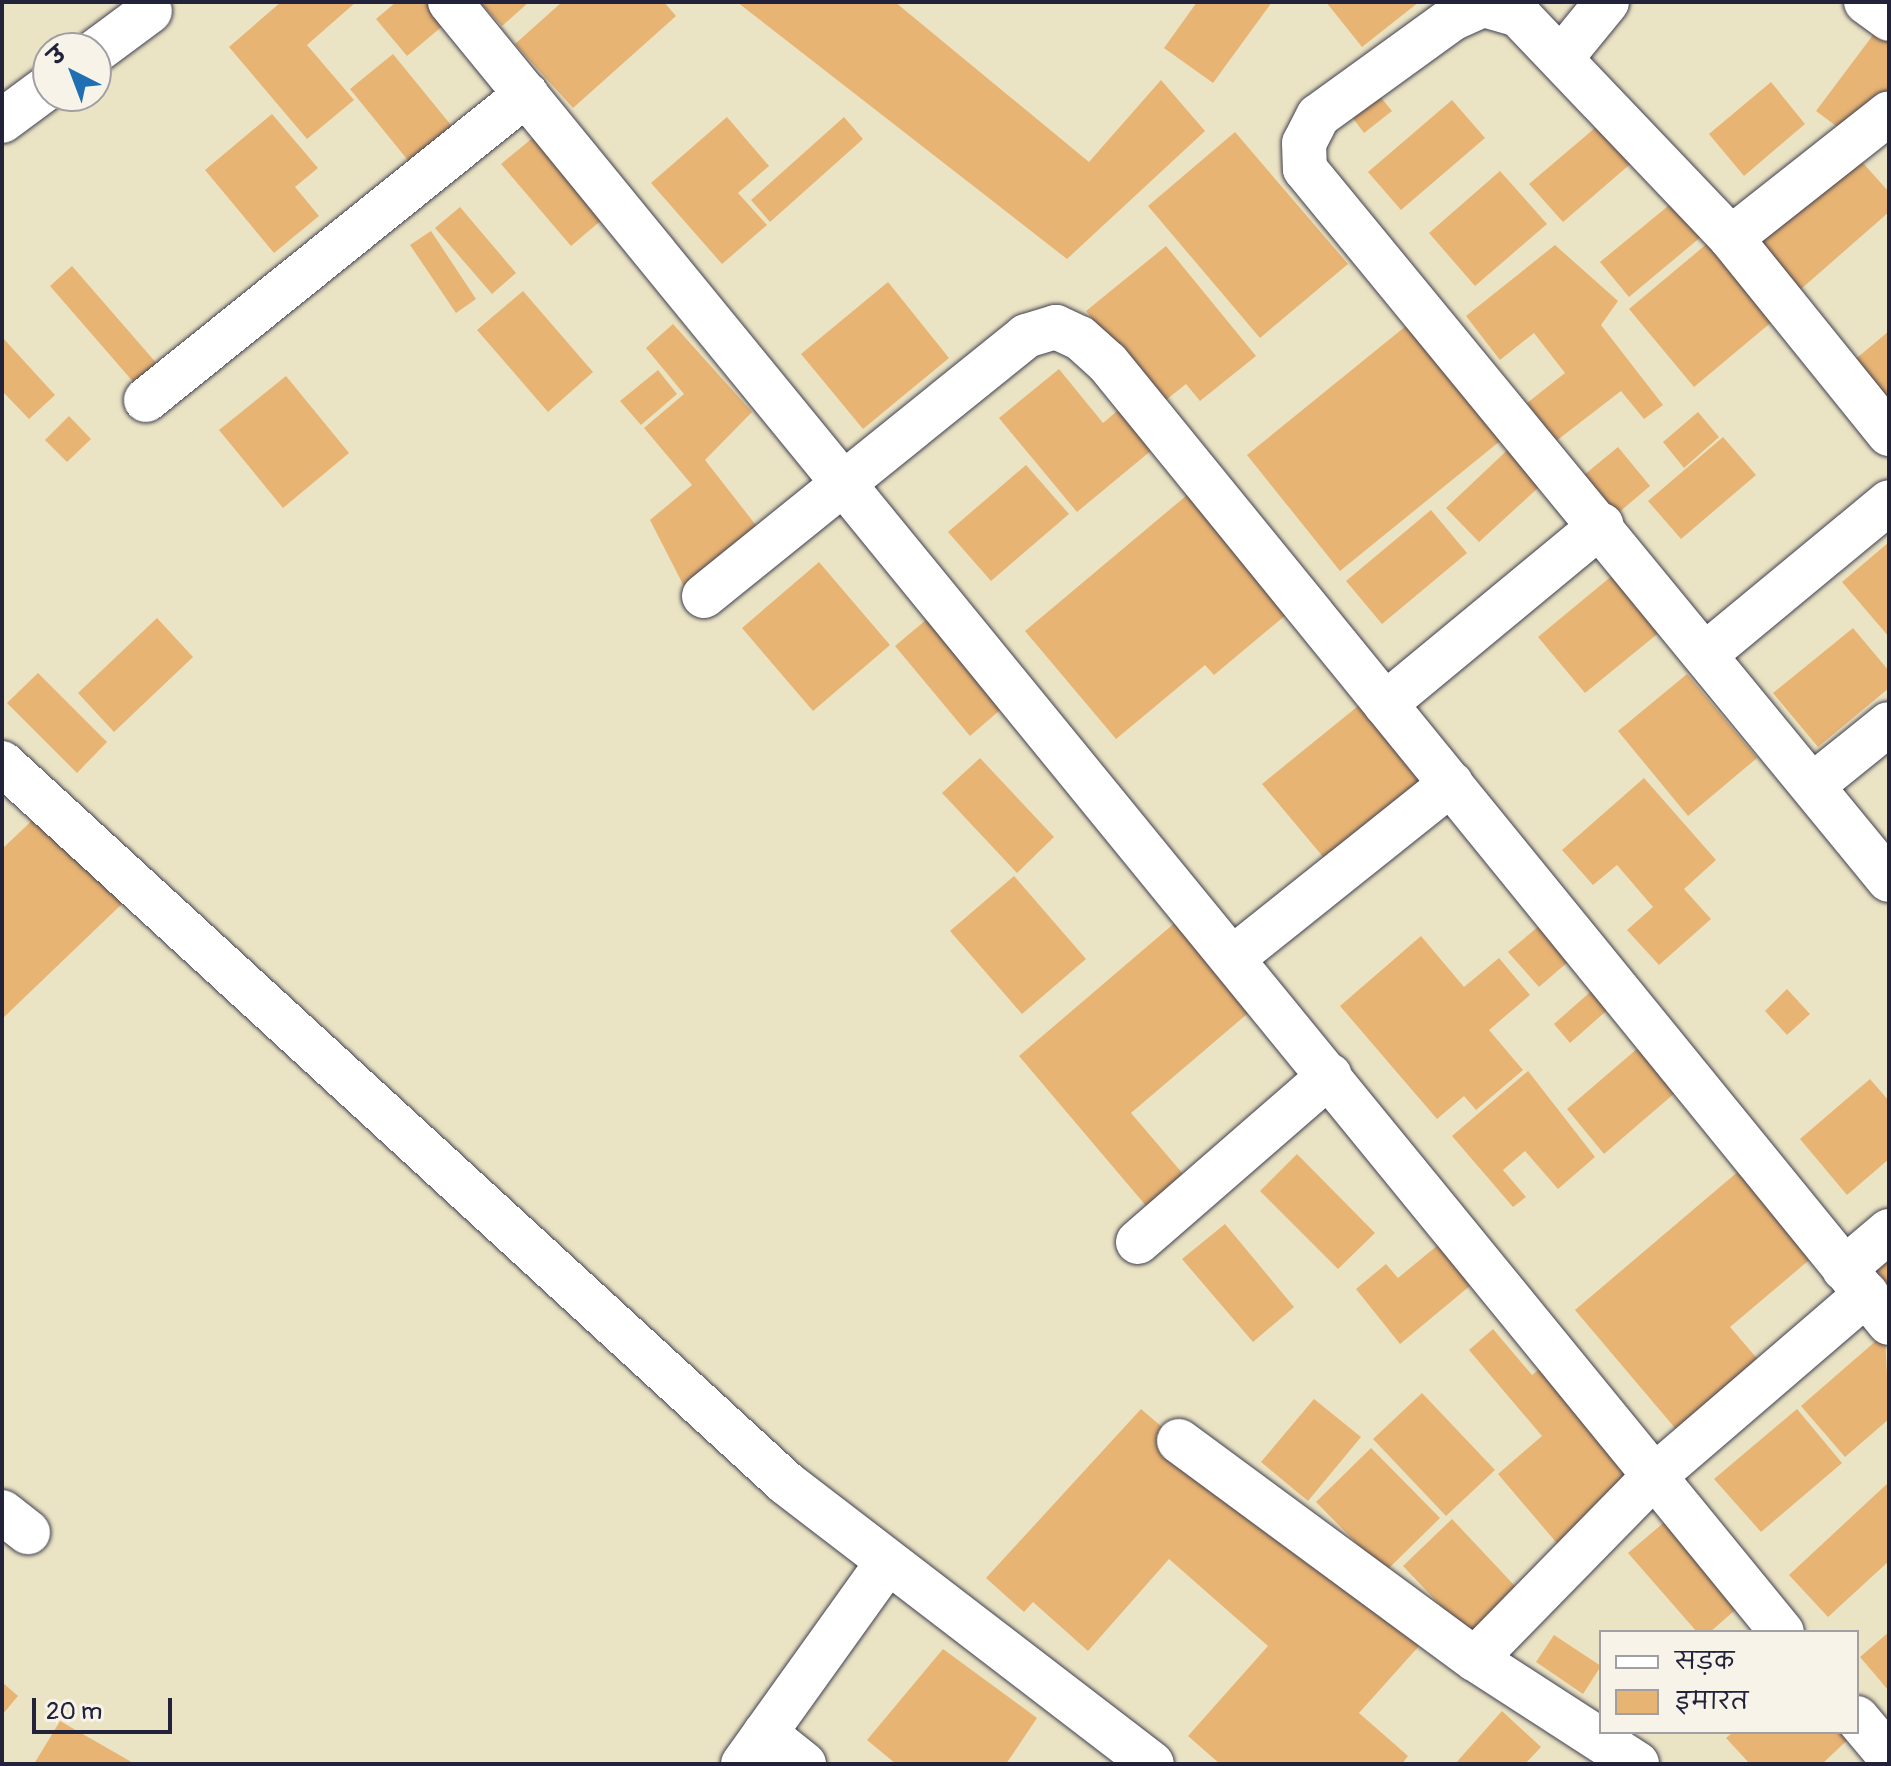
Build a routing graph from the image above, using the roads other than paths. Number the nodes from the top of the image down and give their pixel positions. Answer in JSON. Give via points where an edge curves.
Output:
{"nodes":[{"id":1,"x":450,"y":2,"type":"edge"},
{"id":2,"x":1607,"y":2,"type":"edge"},
{"id":3,"x":1866,"y":2,"type":"edge"},
{"id":4,"x":150,"y":11,"type":"dead end"},
{"id":5,"x":1889,"y":19,"type":"edge"},
{"id":6,"x":112,"y":39,"type":"edge"},
{"id":7,"x":1562,"y":57,"type":"junction"},
{"id":8,"x":526,"y":94,"type":"junction"},
{"id":9,"x":32,"y":99,"type":"edge"},
{"id":10,"x":1889,"y":113,"type":"edge"},
{"id":11,"x":2,"y":121,"type":"edge"},
{"id":12,"x":1731,"y":238,"type":"junction"},
{"id":13,"x":146,"y":400,"type":"dead end"},
{"id":14,"x":1889,"y":434,"type":"edge"},
{"id":15,"x":847,"y":480,"type":"junction"},
{"id":16,"x":1889,"y":502,"type":"edge"},
{"id":17,"x":1601,"y":525,"type":"junction"},
{"id":18,"x":704,"y":596,"type":"dead end"},
{"id":19,"x":1708,"y":652,"type":"junction"},
{"id":20,"x":1385,"y":704,"type":"junction"},
{"id":21,"x":1889,"y":724,"type":"edge"},
{"id":22,"x":2,"y":763,"type":"edge"},
{"id":23,"x":1451,"y":784,"type":"junction"},
{"id":24,"x":1813,"y":785,"type":"junction"},
{"id":25,"x":1889,"y":880,"type":"edge"},
{"id":26,"x":1234,"y":957,"type":"junction"},
{"id":27,"x":1330,"y":1075,"type":"junction"},
{"id":28,"x":1889,"y":1231,"type":"edge"},
{"id":29,"x":1138,"y":1242,"type":"dead end"},
{"id":30,"x":1866,"y":1295,"type":"edge"},
{"id":31,"x":1179,"y":1441,"type":"dead end"},
{"id":32,"x":1651,"y":1479,"type":"junction"},
{"id":33,"x":885,"y":1566,"type":"junction"},
{"id":34,"x":1780,"y":1630,"type":"edge"},
{"id":35,"x":1475,"y":1659,"type":"junction"},
{"id":36,"x":1859,"y":1720,"type":"edge"},
{"id":37,"x":754,"y":1748,"type":"edge"},
{"id":38,"x":1889,"y":1756,"type":"edge"},
{"id":39,"x":804,"y":1764,"type":"edge"},
{"id":40,"x":1152,"y":1764,"type":"edge"},
{"id":41,"x":1637,"y":1764,"type":"edge"}],
"edges":[{"from":1,"to":8,"type":"street"},
{"from":2,"to":7,"type":"street"},
{"from":3,"to":5,"type":"street"},
{"from":4,"to":6,"type":"street"},
{"from":7,"to":12,"type":"street"},
{"from":7,"to":17,"type":"street","via":[[1519,15],[1483,5],[1452,19],[1318,116],[1304,143],[1305,169]]},
{"from":8,"to":13,"type":"street"},
{"from":8,"to":15,"type":"street"},
{"from":9,"to":11,"type":"street"},
{"from":10,"to":12,"type":"street"},
{"from":12,"to":14,"type":"street"},
{"from":15,"to":18,"type":"street"},
{"from":15,"to":20,"type":"street","via":[[1026,336],[1056,327],[1107,362]]},
{"from":15,"to":26,"type":"street"},
{"from":16,"to":19,"type":"street"},
{"from":17,"to":19,"type":"street"},
{"from":17,"to":20,"type":"street"},
{"from":19,"to":24,"type":"street"},
{"from":20,"to":23,"type":"street"},
{"from":21,"to":24,"type":"street"},
{"from":22,"to":33,"type":"street"},
{"from":23,"to":26,"type":"street"},
{"from":23,"to":30,"type":"street"},
{"from":24,"to":25,"type":"street"},
{"from":26,"to":27,"type":"street"},
{"from":27,"to":29,"type":"street"},
{"from":27,"to":32,"type":"street"},
{"from":28,"to":30,"type":"street"},
{"from":30,"to":32,"type":"street"},
{"from":31,"to":35,"type":"street"},
{"from":32,"to":34,"type":"street"},
{"from":32,"to":35,"type":"street"},
{"from":33,"to":37,"type":"street"},
{"from":33,"to":40,"type":"street"},
{"from":35,"to":41,"type":"street"},
{"from":36,"to":38,"type":"street"},
{"from":37,"to":39,"type":"street"}]}
